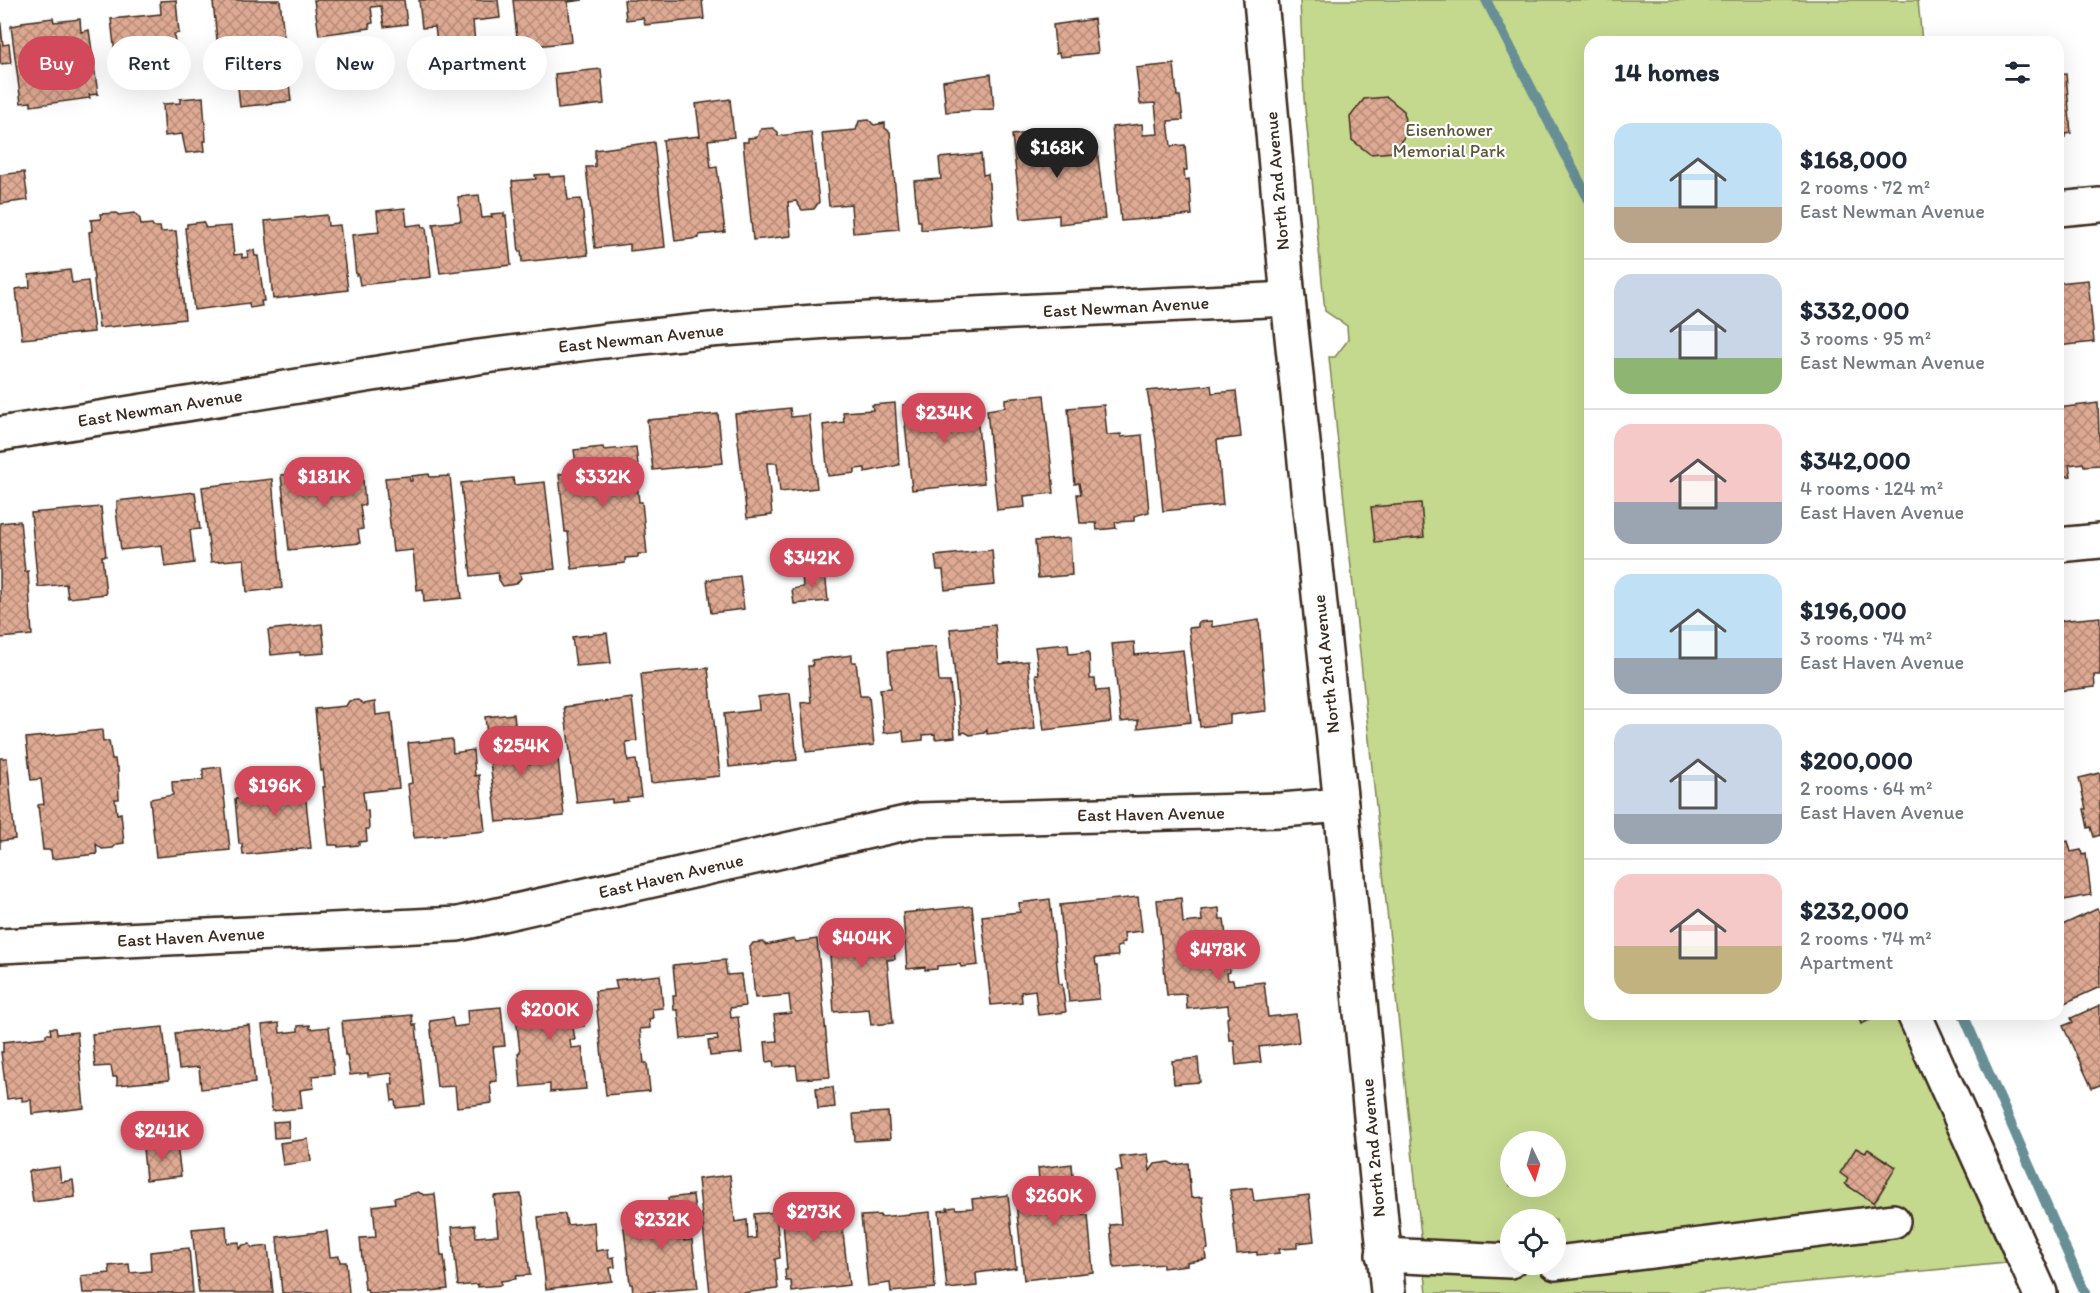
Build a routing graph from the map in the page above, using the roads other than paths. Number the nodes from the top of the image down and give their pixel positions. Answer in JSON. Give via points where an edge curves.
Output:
{"nodes":[{"id":1,"x":1261,"y":0,"type":"edge"},
{"id":2,"x":2100,"y":205,"type":"edge"},
{"id":3,"x":2064,"y":208,"type":"edge"},
{"id":4,"x":1288,"y":298,"type":"junction"},
{"id":5,"x":0,"y":434,"type":"edge"},
{"id":6,"x":2100,"y":541,"type":"edge"},
{"id":7,"x":2064,"y":544,"type":"edge"},
{"id":8,"x":1341,"y":805,"type":"junction"},
{"id":9,"x":0,"y":946,"type":"edge"},
{"id":10,"x":1917,"y":1020,"type":"edge"},
{"id":11,"x":1893,"y":1221,"type":"dead end"},
{"id":12,"x":1383,"y":1255,"type":"junction"},
{"id":13,"x":1500,"y":1261,"type":"edge"},
{"id":14,"x":1566,"y":1262,"type":"edge"},
{"id":15,"x":1388,"y":1293,"type":"edge"},
{"id":16,"x":2040,"y":1293,"type":"edge"}],
"edges":[{"from":1,"to":4,"type":"street","name":"North 2nd Avenue"},
{"from":2,"to":3,"type":"street"},
{"from":4,"to":5,"type":"street","name":"East Newman Avenue","via":[[828,321],[604,340]]},
{"from":4,"to":8,"type":"street","name":"North 2nd Avenue"},
{"from":6,"to":7,"type":"street"},
{"from":8,"to":9,"type":"street","name":"East Haven Avenue","via":[[919,820],[458,924]]},
{"from":8,"to":12,"type":"street","name":"North 2nd Avenue"},
{"from":10,"to":16,"type":"street"},
{"from":11,"to":14,"type":"street"},
{"from":12,"to":13,"type":"street"},
{"from":12,"to":15,"type":"street","name":"North 2nd Avenue"}]}
